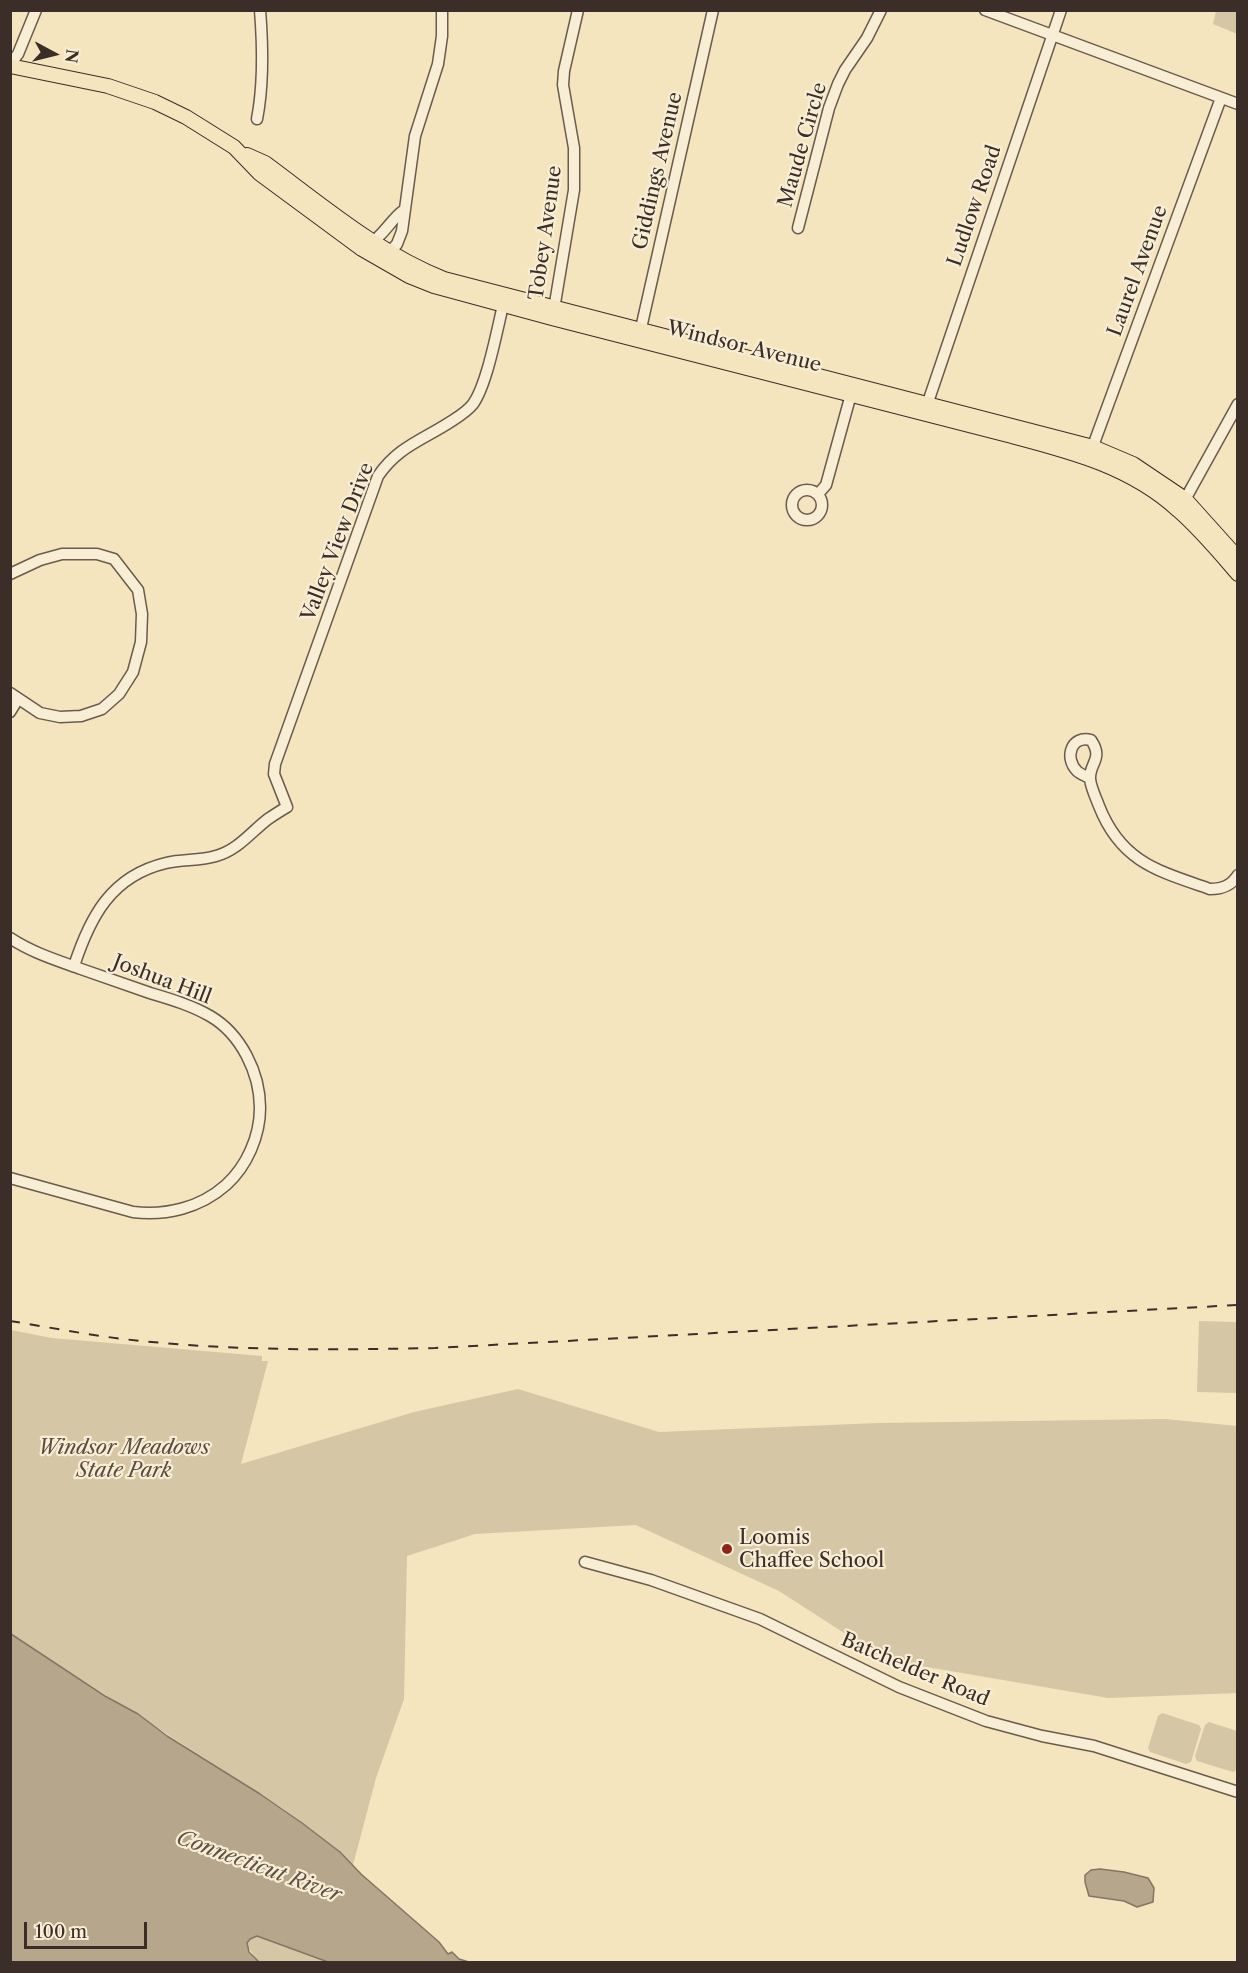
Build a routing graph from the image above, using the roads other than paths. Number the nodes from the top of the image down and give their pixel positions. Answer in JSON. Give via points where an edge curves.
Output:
{"nodes":[{"id":1,"x":36,"y":10,"type":"edge"},
{"id":2,"x":260,"y":10,"type":"edge"},
{"id":3,"x":442,"y":10,"type":"edge"},
{"id":4,"x":578,"y":10,"type":"edge"},
{"id":5,"x":713,"y":10,"type":"edge"},
{"id":6,"x":881,"y":10,"type":"edge"},
{"id":7,"x":985,"y":10,"type":"edge"},
{"id":8,"x":1061,"y":10,"type":"edge"},
{"id":9,"x":1052,"y":35,"type":"junction"},
{"id":10,"x":10,"y":66,"type":"edge"},
{"id":11,"x":1221,"y":98,"type":"junction"},
{"id":12,"x":1238,"y":104,"type":"edge"},
{"id":13,"x":257,"y":119,"type":"dead end"},
{"id":14,"x":404,"y":210,"type":"junction"},
{"id":15,"x":798,"y":228,"type":"dead end"},
{"id":16,"x":367,"y":246,"type":"junction"},
{"id":17,"x":385,"y":257,"type":"junction"},
{"id":18,"x":505,"y":299,"type":"junction"},
{"id":19,"x":553,"y":313,"type":"junction"},
{"id":20,"x":639,"y":334,"type":"junction"},
{"id":21,"x":852,"y":389,"type":"junction"},
{"id":22,"x":1238,"y":404,"type":"edge"},
{"id":23,"x":925,"y":409,"type":"junction"},
{"id":24,"x":1091,"y":452,"type":"junction"},
{"id":25,"x":818,"y":494,"type":"dead end"},
{"id":26,"x":1182,"y":505,"type":"junction"},
{"id":27,"x":1238,"y":558,"type":"edge"},
{"id":28,"x":10,"y":574,"type":"edge"},
{"id":29,"x":1238,"y":574,"type":"edge"},
{"id":30,"x":14,"y":696,"type":"edge"},
{"id":31,"x":10,"y":712,"type":"edge"},
{"id":32,"x":1090,"y":778,"type":"dead end"},
{"id":33,"x":1238,"y":875,"type":"edge"},
{"id":34,"x":10,"y":938,"type":"edge"},
{"id":35,"x":75,"y":966,"type":"junction"},
{"id":36,"x":10,"y":1178,"type":"edge"},
{"id":37,"x":585,"y":1562,"type":"dead end"},
{"id":38,"x":1238,"y":1792,"type":"edge"}],
"edges":[{"from":1,"to":10,"type":"street"},
{"from":2,"to":13,"type":"street","via":[[263,56]]},
{"from":3,"to":14,"type":"street","via":[[438,64],[415,136]]},
{"from":4,"to":19,"type":"street","name":"Tobey Avenue","via":[[563,85],[574,148],[574,190]]},
{"from":5,"to":20,"type":"street","name":"Giddings Avenue"},
{"from":6,"to":15,"type":"street","name":"Maude Circle","via":[[838,84]]},
{"from":7,"to":9,"type":"street"},
{"from":8,"to":9,"type":"street","name":"Ludlow Road"},
{"from":9,"to":11,"type":"street"},
{"from":9,"to":23,"type":"street","name":"Ludlow Road"},
{"from":10,"to":16,"type":"main road","name":"Windsor Avenue","via":[[98,83],[186,117]]},
{"from":11,"to":12,"type":"street"},
{"from":11,"to":24,"type":"street","name":"Laurel Avenue"},
{"from":14,"to":16,"type":"street","via":[[381,237]]},
{"from":14,"to":17,"type":"street","via":[[397,244]]},
{"from":16,"to":17,"type":"main road","name":"Windsor Avenue"},
{"from":17,"to":18,"type":"main road","name":"Windsor Avenue","via":[[408,276],[434,286]]},
{"from":18,"to":19,"type":"main road","name":"Windsor Avenue"},
{"from":18,"to":35,"type":"street","name":"Valley View Drive","via":[[484,379],[473,404],[399,452],[378,476],[275,764],[274,774],[287,807],[230,850],[216,856],[165,863],[136,874],[98,909],[85,933]]},
{"from":19,"to":20,"type":"main road","name":"Windsor Avenue"},
{"from":20,"to":21,"type":"main road","name":"Windsor Avenue"},
{"from":21,"to":23,"type":"main road","name":"Windsor Avenue"},
{"from":21,"to":25,"type":"street","via":[[826,485]]},
{"from":22,"to":26,"type":"street"},
{"from":23,"to":24,"type":"main road","name":"Windsor Avenue"},
{"from":24,"to":26,"type":"main road","name":"Windsor Avenue"},
{"from":26,"to":27,"type":"main road","name":"Windsor Avenue"},
{"from":26,"to":29,"type":"main road","name":"Windsor Avenue"},
{"from":28,"to":30,"type":"street","via":[[63,554],[97,554],[114,559],[138,590],[142,614],[141,642],[133,672],[119,694],[102,709],[81,717],[60,717],[40,713]]},
{"from":30,"to":31,"type":"street"},
{"from":32,"to":33,"type":"street","via":[[1107,825],[1150,868],[1210,889],[1229,885]]},
{"from":34,"to":35,"type":"street","name":"Joshua Hill","via":[[36,953]]},
{"from":35,"to":36,"type":"street","name":"Joshua Hill","via":[[174,1000],[220,1023],[241,1046],[258,1082],[257,1131],[242,1167],[225,1186],[199,1203],[176,1211],[133,1212]]},
{"from":37,"to":38,"type":"street","name":"Batchelder Road","via":[[739,1611],[899,1687],[986,1721],[1094,1746]]}]}
